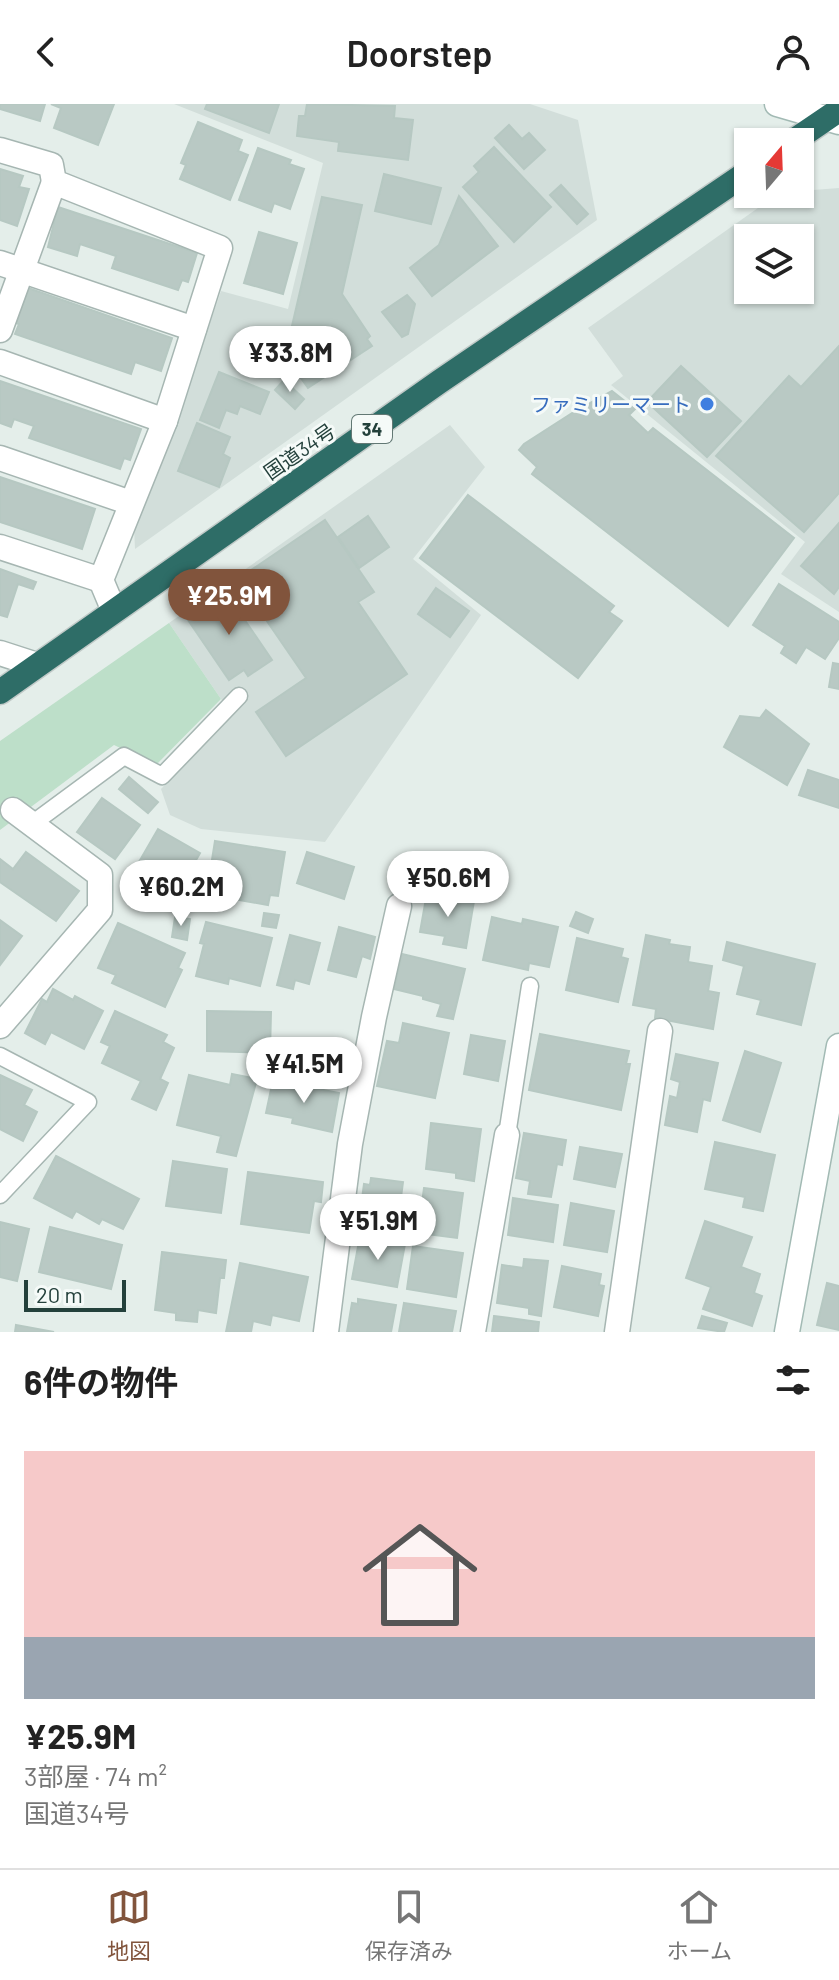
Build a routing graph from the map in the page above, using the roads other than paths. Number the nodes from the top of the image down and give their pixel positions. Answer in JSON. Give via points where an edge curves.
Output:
{"nodes":[{"id":1,"x":777,"y":104,"type":"edge"},
{"id":2,"x":835,"y":117,"type":"edge"},
{"id":3,"x":814,"y":129,"type":"edge"},
{"id":4,"x":0,"y":150,"type":"edge"},
{"id":5,"x":54,"y":182,"type":"junction"},
{"id":6,"x":734,"y":182,"type":"edge"},
{"id":7,"x":10,"y":267,"type":"edge"},
{"id":8,"x":194,"y":329,"type":"junction"},
{"id":9,"x":0,"y":330,"type":"edge"},
{"id":10,"x":0,"y":362,"type":"edge"},
{"id":11,"x":165,"y":421,"type":"junction"},
{"id":12,"x":0,"y":458,"type":"edge"},
{"id":13,"x":131,"y":503,"type":"junction"},
{"id":14,"x":0,"y":547,"type":"edge"},
{"id":15,"x":101,"y":580,"type":"junction"},
{"id":16,"x":114,"y":611,"type":"junction"},
{"id":17,"x":0,"y":653,"type":"edge"},
{"id":18,"x":37,"y":665,"type":"junction"},
{"id":19,"x":0,"y":692,"type":"edge"},
{"id":20,"x":239,"y":696,"type":"dead end"},
{"id":21,"x":22,"y":817,"type":"joint"},
{"id":22,"x":399,"y":906,"type":"dead end"},
{"id":23,"x":530,"y":986,"type":"dead end"},
{"id":24,"x":0,"y":1026,"type":"edge"},
{"id":25,"x":660,"y":1031,"type":"dead end"},
{"id":26,"x":839,"y":1046,"type":"edge"},
{"id":27,"x":0,"y":1056,"type":"edge"},
{"id":28,"x":507,"y":1135,"type":"joint"},
{"id":29,"x":0,"y":1195,"type":"edge"},
{"id":30,"x":326,"y":1332,"type":"edge"},
{"id":31,"x":473,"y":1332,"type":"edge"},
{"id":32,"x":617,"y":1332,"type":"edge"},
{"id":33,"x":787,"y":1332,"type":"edge"}],
"edges":[{"from":1,"to":2,"type":"street"},
{"from":2,"to":3,"type":"highway"},
{"from":4,"to":5,"type":"street","via":[[51,165]]},
{"from":5,"to":7,"type":"street"},
{"from":5,"to":8,"type":"street","via":[[220,248]]},
{"from":6,"to":16,"type":"highway","name":"国道34号","number":"34"},
{"from":7,"to":8,"type":"street"},
{"from":7,"to":9,"type":"street"},
{"from":8,"to":11,"type":"street"},
{"from":10,"to":11,"type":"street"},
{"from":11,"to":13,"type":"street"},
{"from":12,"to":13,"type":"street"},
{"from":13,"to":15,"type":"street"},
{"from":14,"to":15,"type":"street"},
{"from":15,"to":16,"type":"street"},
{"from":16,"to":18,"type":"highway","name":"国道34号","number":"34"},
{"from":17,"to":18,"type":"street"},
{"from":18,"to":19,"type":"highway","name":"国道34号","number":"34"},
{"from":20,"to":21,"type":"lane","via":[[162,776],[124,756]]},
{"from":21,"to":24,"type":"street","via":[[100,875],[100,910]]},
{"from":22,"to":30,"type":"street","via":[[350,1144]]},
{"from":23,"to":28,"type":"lane"},
{"from":25,"to":32,"type":"street"},
{"from":26,"to":33,"type":"street"},
{"from":27,"to":29,"type":"lane","via":[[88,1102]]},
{"from":28,"to":31,"type":"street"}]}
